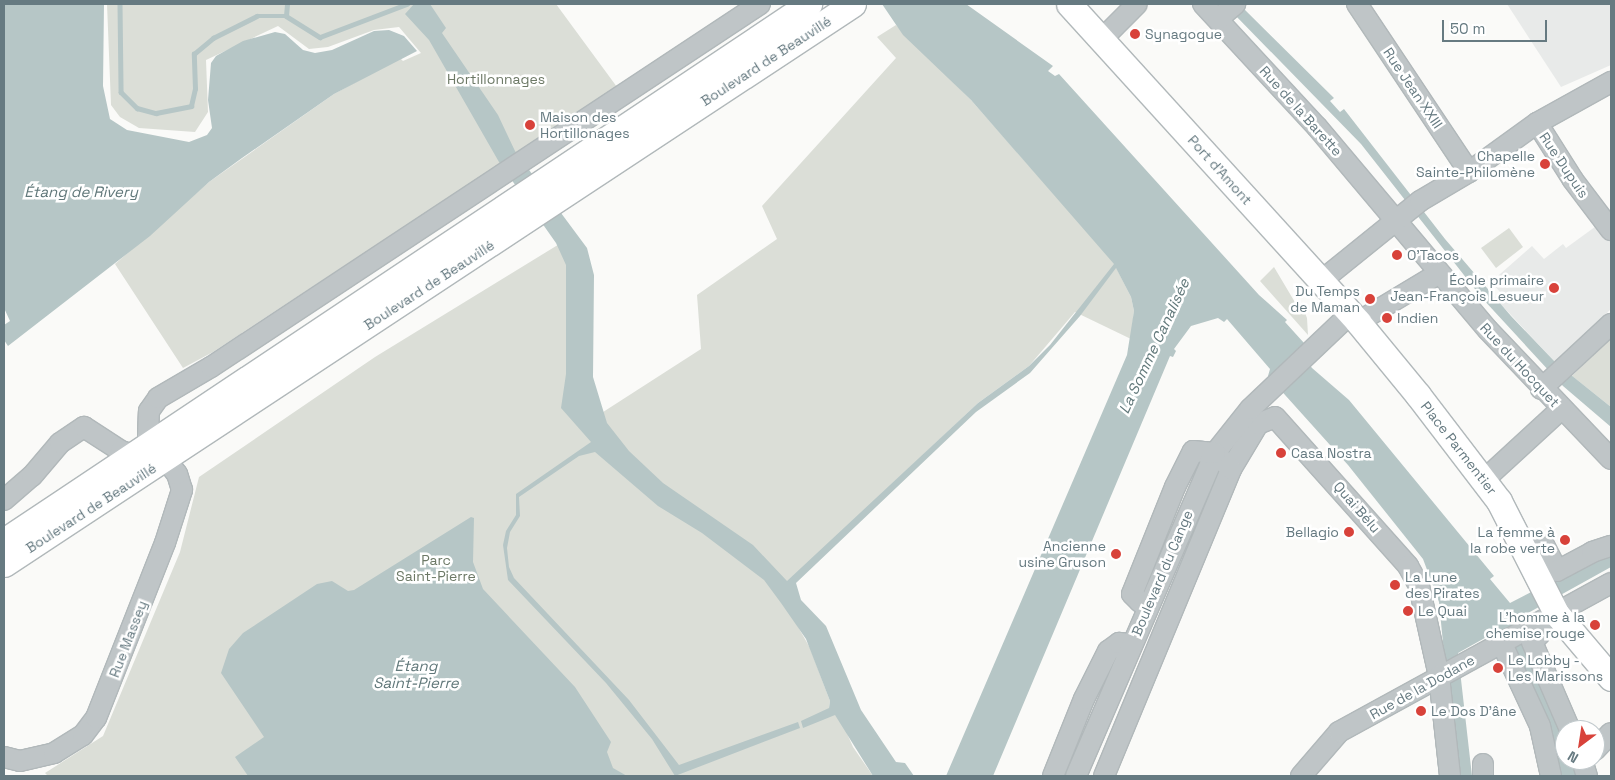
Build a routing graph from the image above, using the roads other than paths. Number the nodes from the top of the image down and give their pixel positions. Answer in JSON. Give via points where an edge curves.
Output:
{"nodes":[{"id":1,"x":760,"y":4,"type":"edge"},
{"id":2,"x":809,"y":4,"type":"edge"},
{"id":3,"x":814,"y":4,"type":"edge"},
{"id":4,"x":1137,"y":4,"type":"edge"},
{"id":5,"x":1203,"y":4,"type":"edge"},
{"id":6,"x":1235,"y":4,"type":"edge"},
{"id":7,"x":1357,"y":4,"type":"edge"},
{"id":8,"x":850,"y":6,"type":"edge"},
{"id":9,"x":1076,"y":8,"type":"edge"},
{"id":10,"x":1218,"y":19,"type":"junction"},
{"id":11,"x":1102,"y":39,"type":"junction"},
{"id":12,"x":783,"y":50,"type":"junction"},
{"id":13,"x":1611,"y":82,"type":"edge"},
{"id":14,"x":1537,"y":123,"type":"junction"},
{"id":15,"x":1469,"y":172,"type":"junction"},
{"id":16,"x":1396,"y":221,"type":"junction"},
{"id":17,"x":1611,"y":230,"type":"edge"},
{"id":18,"x":1438,"y":274,"type":"junction"},
{"id":19,"x":1321,"y":281,"type":"junction"},
{"id":20,"x":1354,"y":318,"type":"junction"},
{"id":21,"x":1611,"y":324,"type":"edge"},
{"id":22,"x":1542,"y":389,"type":"junction"},
{"id":23,"x":1561,"y":409,"type":"junction"},
{"id":24,"x":1215,"y":453,"type":"junction"},
{"id":25,"x":157,"y":458,"type":"junction"},
{"id":26,"x":1611,"y":459,"type":"edge"},
{"id":27,"x":1231,"y":469,"type":"junction"},
{"id":28,"x":1485,"y":479,"type":"junction"},
{"id":29,"x":4,"y":500,"type":"edge"},
{"id":30,"x":4,"y":541,"type":"edge"},
{"id":31,"x":1611,"y":546,"type":"edge"},
{"id":32,"x":1529,"y":554,"type":"junction"},
{"id":33,"x":4,"y":564,"type":"edge"},
{"id":34,"x":1611,"y":583,"type":"edge"},
{"id":35,"x":1551,"y":605,"type":"junction"},
{"id":36,"x":1132,"y":644,"type":"junction"},
{"id":37,"x":1502,"y":644,"type":"junction"},
{"id":38,"x":1439,"y":676,"type":"junction"},
{"id":39,"x":1611,"y":678,"type":"edge"},
{"id":40,"x":1566,"y":720,"type":"edge"},
{"id":41,"x":14,"y":765,"type":"edge"},
{"id":42,"x":1053,"y":776,"type":"edge"},
{"id":43,"x":1076,"y":776,"type":"edge"},
{"id":44,"x":1104,"y":776,"type":"edge"},
{"id":45,"x":1301,"y":776,"type":"edge"},
{"id":46,"x":1450,"y":776,"type":"edge"},
{"id":47,"x":1551,"y":776,"type":"edge"}],
"edges":[{"from":1,"to":25,"type":"street","name":"Rue Massey","via":[[211,367],[158,398],[149,411],[148,437]]},
{"from":2,"to":25,"type":"main road","name":"Boulevard de Beauvillé"},
{"from":3,"to":12,"type":"street","via":[[816,15],[790,33]]},
{"from":4,"to":11,"type":"street"},
{"from":5,"to":10,"type":"street","name":"Rue de la Barette"},
{"from":6,"to":10,"type":"street"},
{"from":7,"to":15,"type":"street","name":"Rue Jean XXIII"},
{"from":8,"to":12,"type":"main road","name":"Boulevard de Beauvillé"},
{"from":9,"to":11,"type":"main road","name":"Port d'Amont"},
{"from":10,"to":16,"type":"street","name":"Rue de la Barette"},
{"from":11,"to":19,"type":"main road","name":"Port d'Amont"},
{"from":12,"to":25,"type":"main road","name":"Boulevard de Beauvillé","via":[[559,200]]},
{"from":13,"to":14,"type":"street"},
{"from":14,"to":15,"type":"street"},
{"from":14,"to":17,"type":"street","name":"Rue Dupuis","via":[[1573,180]]},
{"from":15,"to":16,"type":"street"},
{"from":16,"to":18,"type":"street","name":"Rue du Hocquet"},
{"from":16,"to":19,"type":"street"},
{"from":18,"to":20,"type":"street"},
{"from":18,"to":22,"type":"street","name":"Rue du Hocquet"},
{"from":19,"to":20,"type":"main road","name":"Port d'Amont"},
{"from":20,"to":24,"type":"street","via":[[1250,409]]},
{"from":20,"to":28,"type":"main road","name":"Place Parmentier"},
{"from":21,"to":22,"type":"street"},
{"from":22,"to":23,"type":"street","name":"Rue du Hocquet"},
{"from":23,"to":26,"type":"street","name":"Rue du Hocquet"},
{"from":23,"to":28,"type":"street"},
{"from":24,"to":27,"type":"street"},
{"from":24,"to":36,"type":"street","name":"Boulevard du Cange","via":[[1193,451],[1175,487],[1132,594],[1140,602],[1149,604]]},
{"from":25,"to":29,"type":"street","via":[[121,451],[84,426],[60,443],[32,476]]},
{"from":25,"to":30,"type":"main road","name":"Boulevard de Beauvillé"},
{"from":25,"to":33,"type":"main road","name":"Boulevard de Beauvillé"},
{"from":25,"to":41,"type":"street","name":"Rue Massey","via":[[181,482],[178,502],[96,718],[83,735],[68,746]]},
{"from":27,"to":38,"type":"street","name":"Quai Bélu","via":[[1258,424],[1275,417],[1408,566],[1419,586]]},
{"from":27,"to":44,"type":"street"},
{"from":28,"to":32,"type":"main road","name":"Place Parmentier"},
{"from":31,"to":32,"type":"street","via":[[1592,552],[1557,571],[1544,545]]},
{"from":32,"to":35,"type":"main road","name":"Place Parmentier"},
{"from":34,"to":35,"type":"street","name":"Rue de la Dodane"},
{"from":35,"to":37,"type":"street","name":"Rue de la Dodane"},
{"from":35,"to":39,"type":"main road","name":"Place Parmentier"},
{"from":35,"to":40,"type":"street","via":[[1540,634],[1532,642]]},
{"from":36,"to":42,"type":"street","via":[[1120,642],[1108,651],[1084,699]]},
{"from":36,"to":43,"type":"street","name":"Boulevard du Cange"},
{"from":37,"to":38,"type":"street","name":"Rue de la Dodane"},
{"from":37,"to":47,"type":"street","via":[[1540,726]]},
{"from":38,"to":45,"type":"street","name":"Rue de la Dodane","via":[[1340,732]]},
{"from":38,"to":46,"type":"street"}]}
